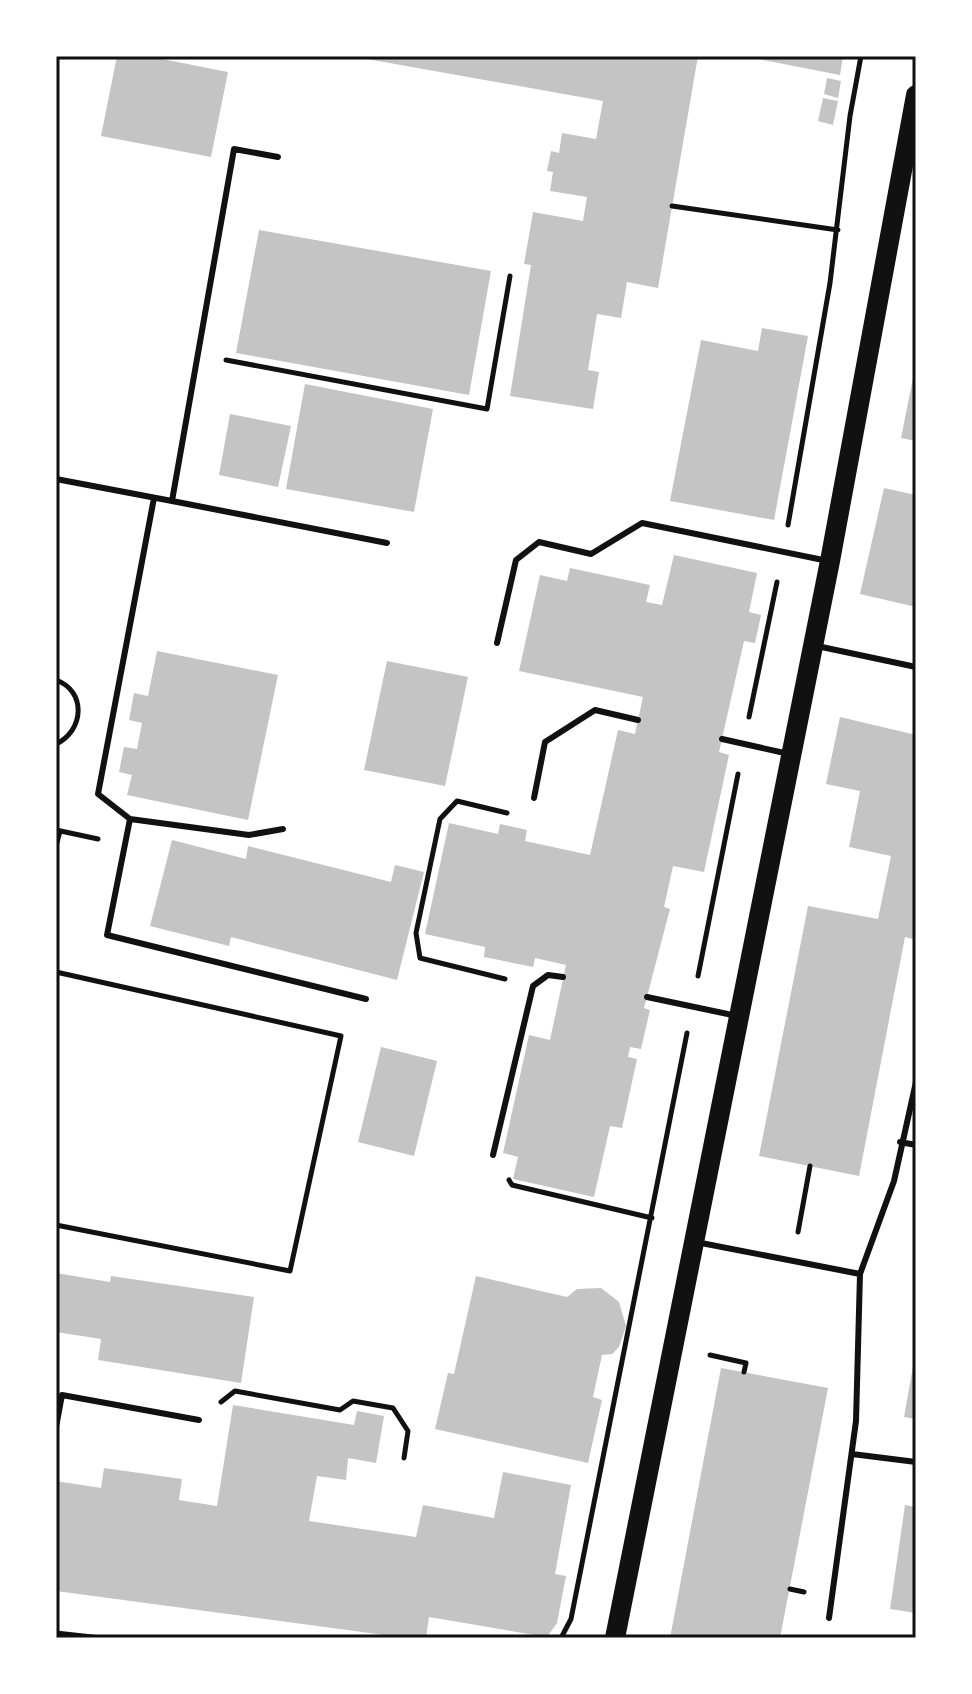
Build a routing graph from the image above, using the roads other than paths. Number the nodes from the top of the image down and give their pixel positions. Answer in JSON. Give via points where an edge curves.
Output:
{"nodes":[{"id":1,"x":916,"y":95,"type":"edge"},
{"id":2,"x":278,"y":157,"type":"dead end"},
{"id":3,"x":56,"y":479,"type":"edge"},
{"id":4,"x":154,"y":498,"type":"junction"},
{"id":5,"x":172,"y":501,"type":"junction"},
{"id":6,"x":387,"y":543,"type":"dead end"},
{"id":7,"x":830,"y":561,"type":"junction"},
{"id":8,"x":497,"y":643,"type":"dead end"},
{"id":9,"x":813,"y":645,"type":"junction"},
{"id":10,"x":916,"y":667,"type":"edge"},
{"id":11,"x":638,"y":720,"type":"dead end"},
{"id":12,"x":722,"y":739,"type":"dead end"},
{"id":13,"x":792,"y":755,"type":"junction"},
{"id":14,"x":534,"y":798,"type":"road end"},
{"id":15,"x":130,"y":819,"type":"junction"},
{"id":16,"x":283,"y":829,"type":"dead end"},
{"id":17,"x":563,"y":977,"type":"dead end"},
{"id":18,"x":647,"y":997,"type":"dead end"},
{"id":19,"x":366,"y":999,"type":"dead end"},
{"id":20,"x":740,"y":1017,"type":"junction"},
{"id":21,"x":916,"y":1082,"type":"edge"},
{"id":22,"x":900,"y":1142,"type":"junction"},
{"id":23,"x":916,"y":1145,"type":"edge"},
{"id":24,"x":493,"y":1155,"type":"road end"},
{"id":25,"x":696,"y":1242,"type":"junction"},
{"id":26,"x":860,"y":1274,"type":"junction"},
{"id":27,"x":199,"y":1420,"type":"road end"},
{"id":28,"x":56,"y":1427,"type":"edge"},
{"id":29,"x":852,"y":1454,"type":"junction"},
{"id":30,"x":916,"y":1462,"type":"edge"},
{"id":31,"x":829,"y":1618,"type":"dead end"},
{"id":32,"x":615,"y":1638,"type":"edge"}],
"edges":[{"from":1,"to":7,"type":"main road"},
{"from":2,"to":5,"type":"lane","via":[[234,149]]},
{"from":3,"to":4,"type":"lane"},
{"from":4,"to":5,"type":"lane"},
{"from":4,"to":15,"type":"lane","via":[[98,794]]},
{"from":5,"to":6,"type":"lane"},
{"from":7,"to":8,"type":"lane","via":[[642,523],[591,554],[539,542],[516,560]]},
{"from":7,"to":9,"type":"main road"},
{"from":9,"to":10,"type":"lane"},
{"from":9,"to":13,"type":"main road"},
{"from":11,"to":14,"type":"lane","via":[[595,710],[545,742]]},
{"from":12,"to":13,"type":"lane"},
{"from":13,"to":20,"type":"main road"},
{"from":15,"to":16,"type":"lane","via":[[249,835]]},
{"from":15,"to":19,"type":"lane","via":[[107,935]]},
{"from":17,"to":24,"type":"lane","via":[[548,975],[533,986]]},
{"from":18,"to":20,"type":"lane"},
{"from":20,"to":25,"type":"main road"},
{"from":21,"to":22,"type":"lane"},
{"from":22,"to":23,"type":"lane"},
{"from":22,"to":26,"type":"lane","via":[[894,1181]]},
{"from":25,"to":26,"type":"lane"},
{"from":25,"to":32,"type":"main road"},
{"from":26,"to":29,"type":"lane"},
{"from":27,"to":28,"type":"lane","via":[[62,1395]]},
{"from":29,"to":30,"type":"lane"},
{"from":29,"to":31,"type":"lane"}]}
